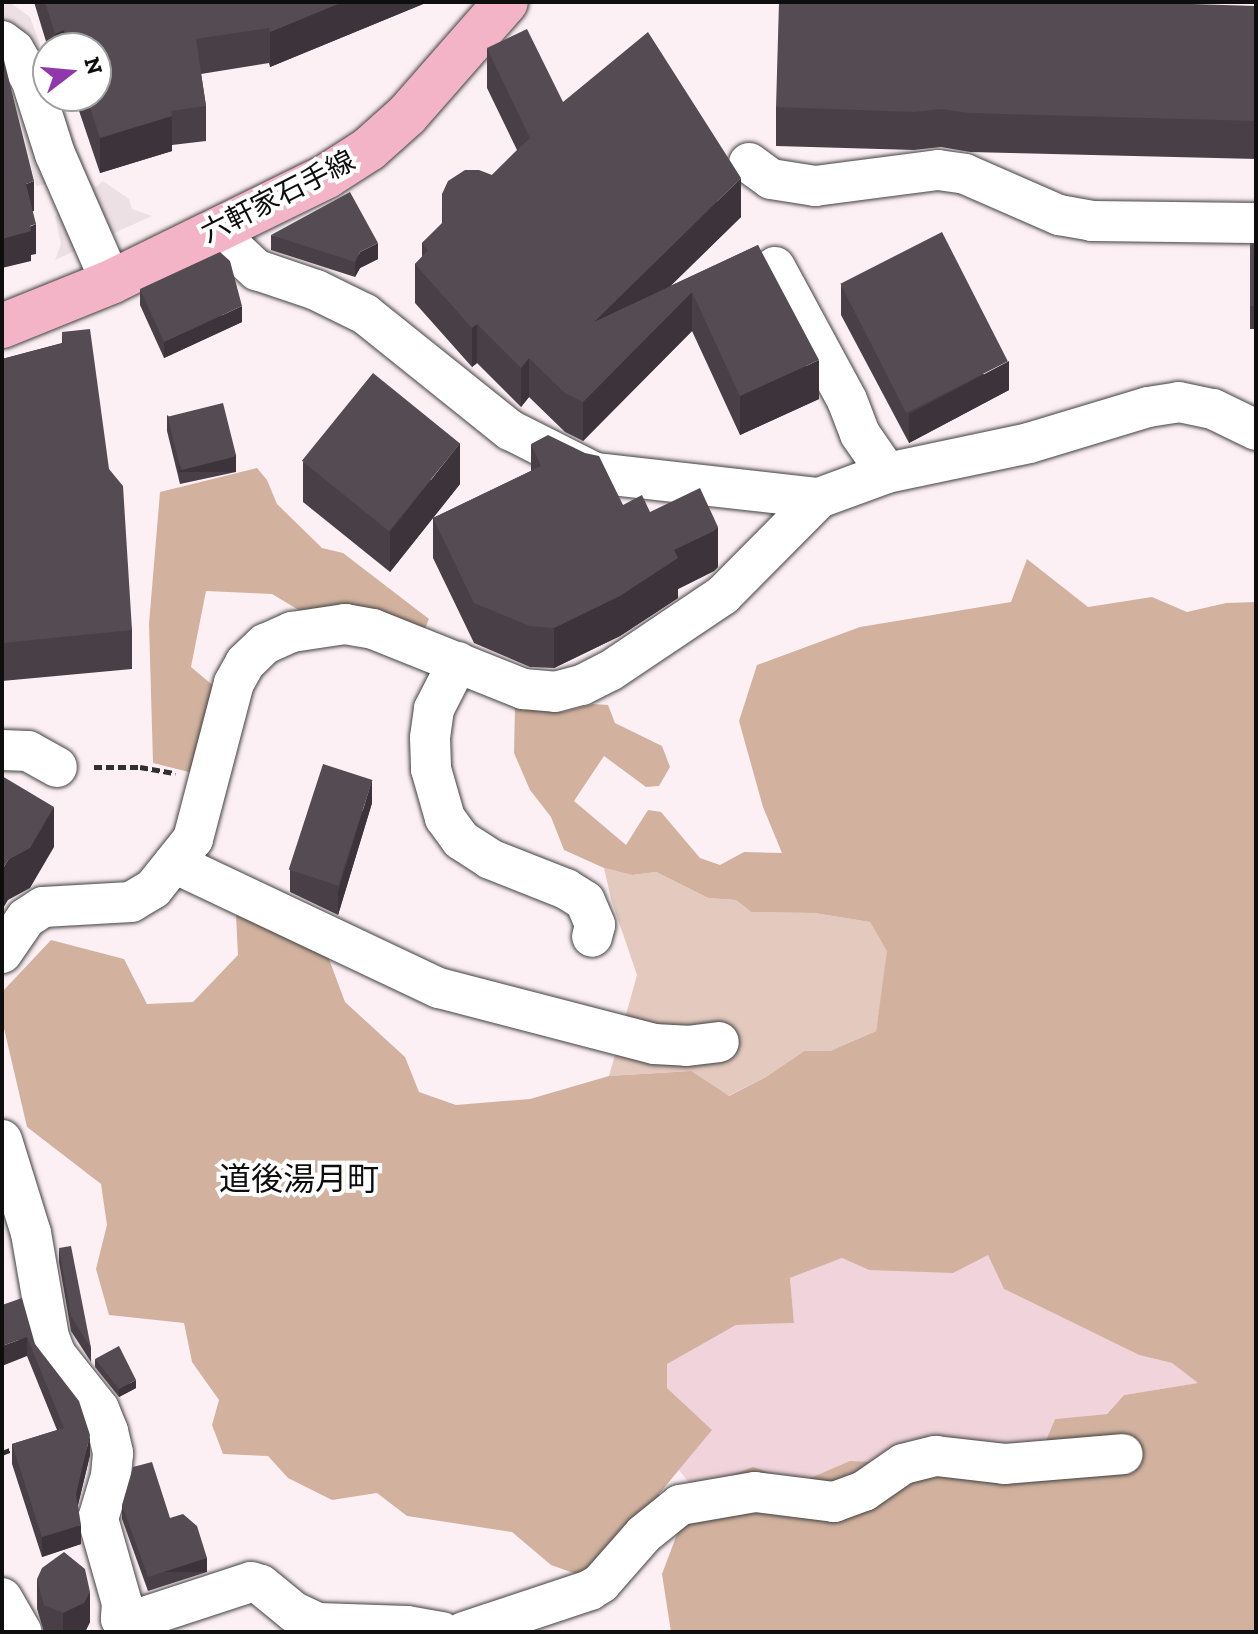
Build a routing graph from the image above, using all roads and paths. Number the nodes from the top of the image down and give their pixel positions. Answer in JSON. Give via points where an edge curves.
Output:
{"nodes":[{"id":1,"x":506,"y":2,"type":"edge"},
{"id":2,"x":2,"y":41,"type":"edge"},
{"id":3,"x":749,"y":163,"type":"dead end"},
{"id":4,"x":1256,"y":223,"type":"edge"},
{"id":5,"x":218,"y":228,"type":"junction"},
{"id":6,"x":775,"y":267,"type":"dead end"},
{"id":7,"x":111,"y":282,"type":"junction"},
{"id":8,"x":2,"y":326,"type":"edge"},
{"id":9,"x":1256,"y":430,"type":"edge"},
{"id":10,"x":887,"y":473,"type":"junction"},
{"id":11,"x":819,"y":498,"type":"junction"},
{"id":12,"x":458,"y":662,"type":"junction"},
{"id":13,"x":2,"y":750,"type":"edge"},
{"id":14,"x":57,"y":767,"type":"joint"},
{"id":15,"x":188,"y":775,"type":"dead end"},
{"id":16,"x":174,"y":863,"type":"junction"},
{"id":17,"x":592,"y":937,"type":"dead end"},
{"id":18,"x":2,"y":953,"type":"edge"},
{"id":19,"x":719,"y":1042,"type":"dead end"},
{"id":20,"x":2,"y":1140,"type":"edge"},
{"id":21,"x":16,"y":1448,"type":"edge"},
{"id":22,"x":2,"y":1453,"type":"edge"},
{"id":23,"x":1123,"y":1454,"type":"dead end"},
{"id":24,"x":2,"y":1598,"type":"edge"},
{"id":25,"x":116,"y":1625,"type":"edge"},
{"id":26,"x":22,"y":1632,"type":"edge"},
{"id":27,"x":442,"y":1632,"type":"edge"},
{"id":28,"x":464,"y":1632,"type":"edge"}],
"edges":[{"from":1,"to":5,"type":"main road","name":"六軒家石手線","via":[[446,74],[369,149],[291,197]]},
{"from":2,"to":7,"type":"street","via":[[14,50],[31,79],[55,154]]},
{"from":3,"to":4,"type":"street","via":[[771,179],[815,186],[938,170],[965,174],[1048,211],[1092,221]]},
{"from":5,"to":7,"type":"main road","name":"六軒家石手線"},
{"from":5,"to":11,"type":"street","via":[[257,270],[365,314],[510,430],[595,473]]},
{"from":6,"to":10,"type":"street","via":[[860,434]]},
{"from":7,"to":8,"type":"main road","name":"六軒家石手線"},
{"from":9,"to":10,"type":"street","via":[[1213,409],[1179,402],[1029,443]]},
{"from":10,"to":11,"type":"street"},
{"from":11,"to":12,"type":"street","via":[[723,595],[582,685],[555,692],[523,689]]},
{"from":12,"to":16,"type":"street","via":[[373,629],[345,624],[292,632],[265,644],[234,683],[193,839]]},
{"from":12,"to":17,"type":"street","via":[[434,709],[430,738],[431,769],[445,818],[461,840],[490,859],[585,901],[595,925]]},
{"from":13,"to":14,"type":"street","via":[[28,751]]},
{"from":14,"to":15,"type":"path","via":[[140,767]]},
{"from":16,"to":18,"type":"street","via":[[153,889],[131,902],[43,907],[26,918]]},
{"from":16,"to":19,"type":"street","via":[[439,988],[654,1044]]},
{"from":20,"to":25,"type":"street","via":[[31,1233],[49,1337],[56,1355],[99,1409],[108,1431],[111,1476],[98,1519],[122,1603]]},
{"from":21,"to":22,"type":"path"},
{"from":23,"to":28,"type":"street","via":[[1005,1464],[936,1456],[903,1464],[864,1491],[834,1502],[755,1492],[680,1505],[590,1590]]},
{"from":24,"to":26,"type":"street"},
{"from":25,"to":27,"type":"street","via":[[251,1582],[318,1623]]}]}
